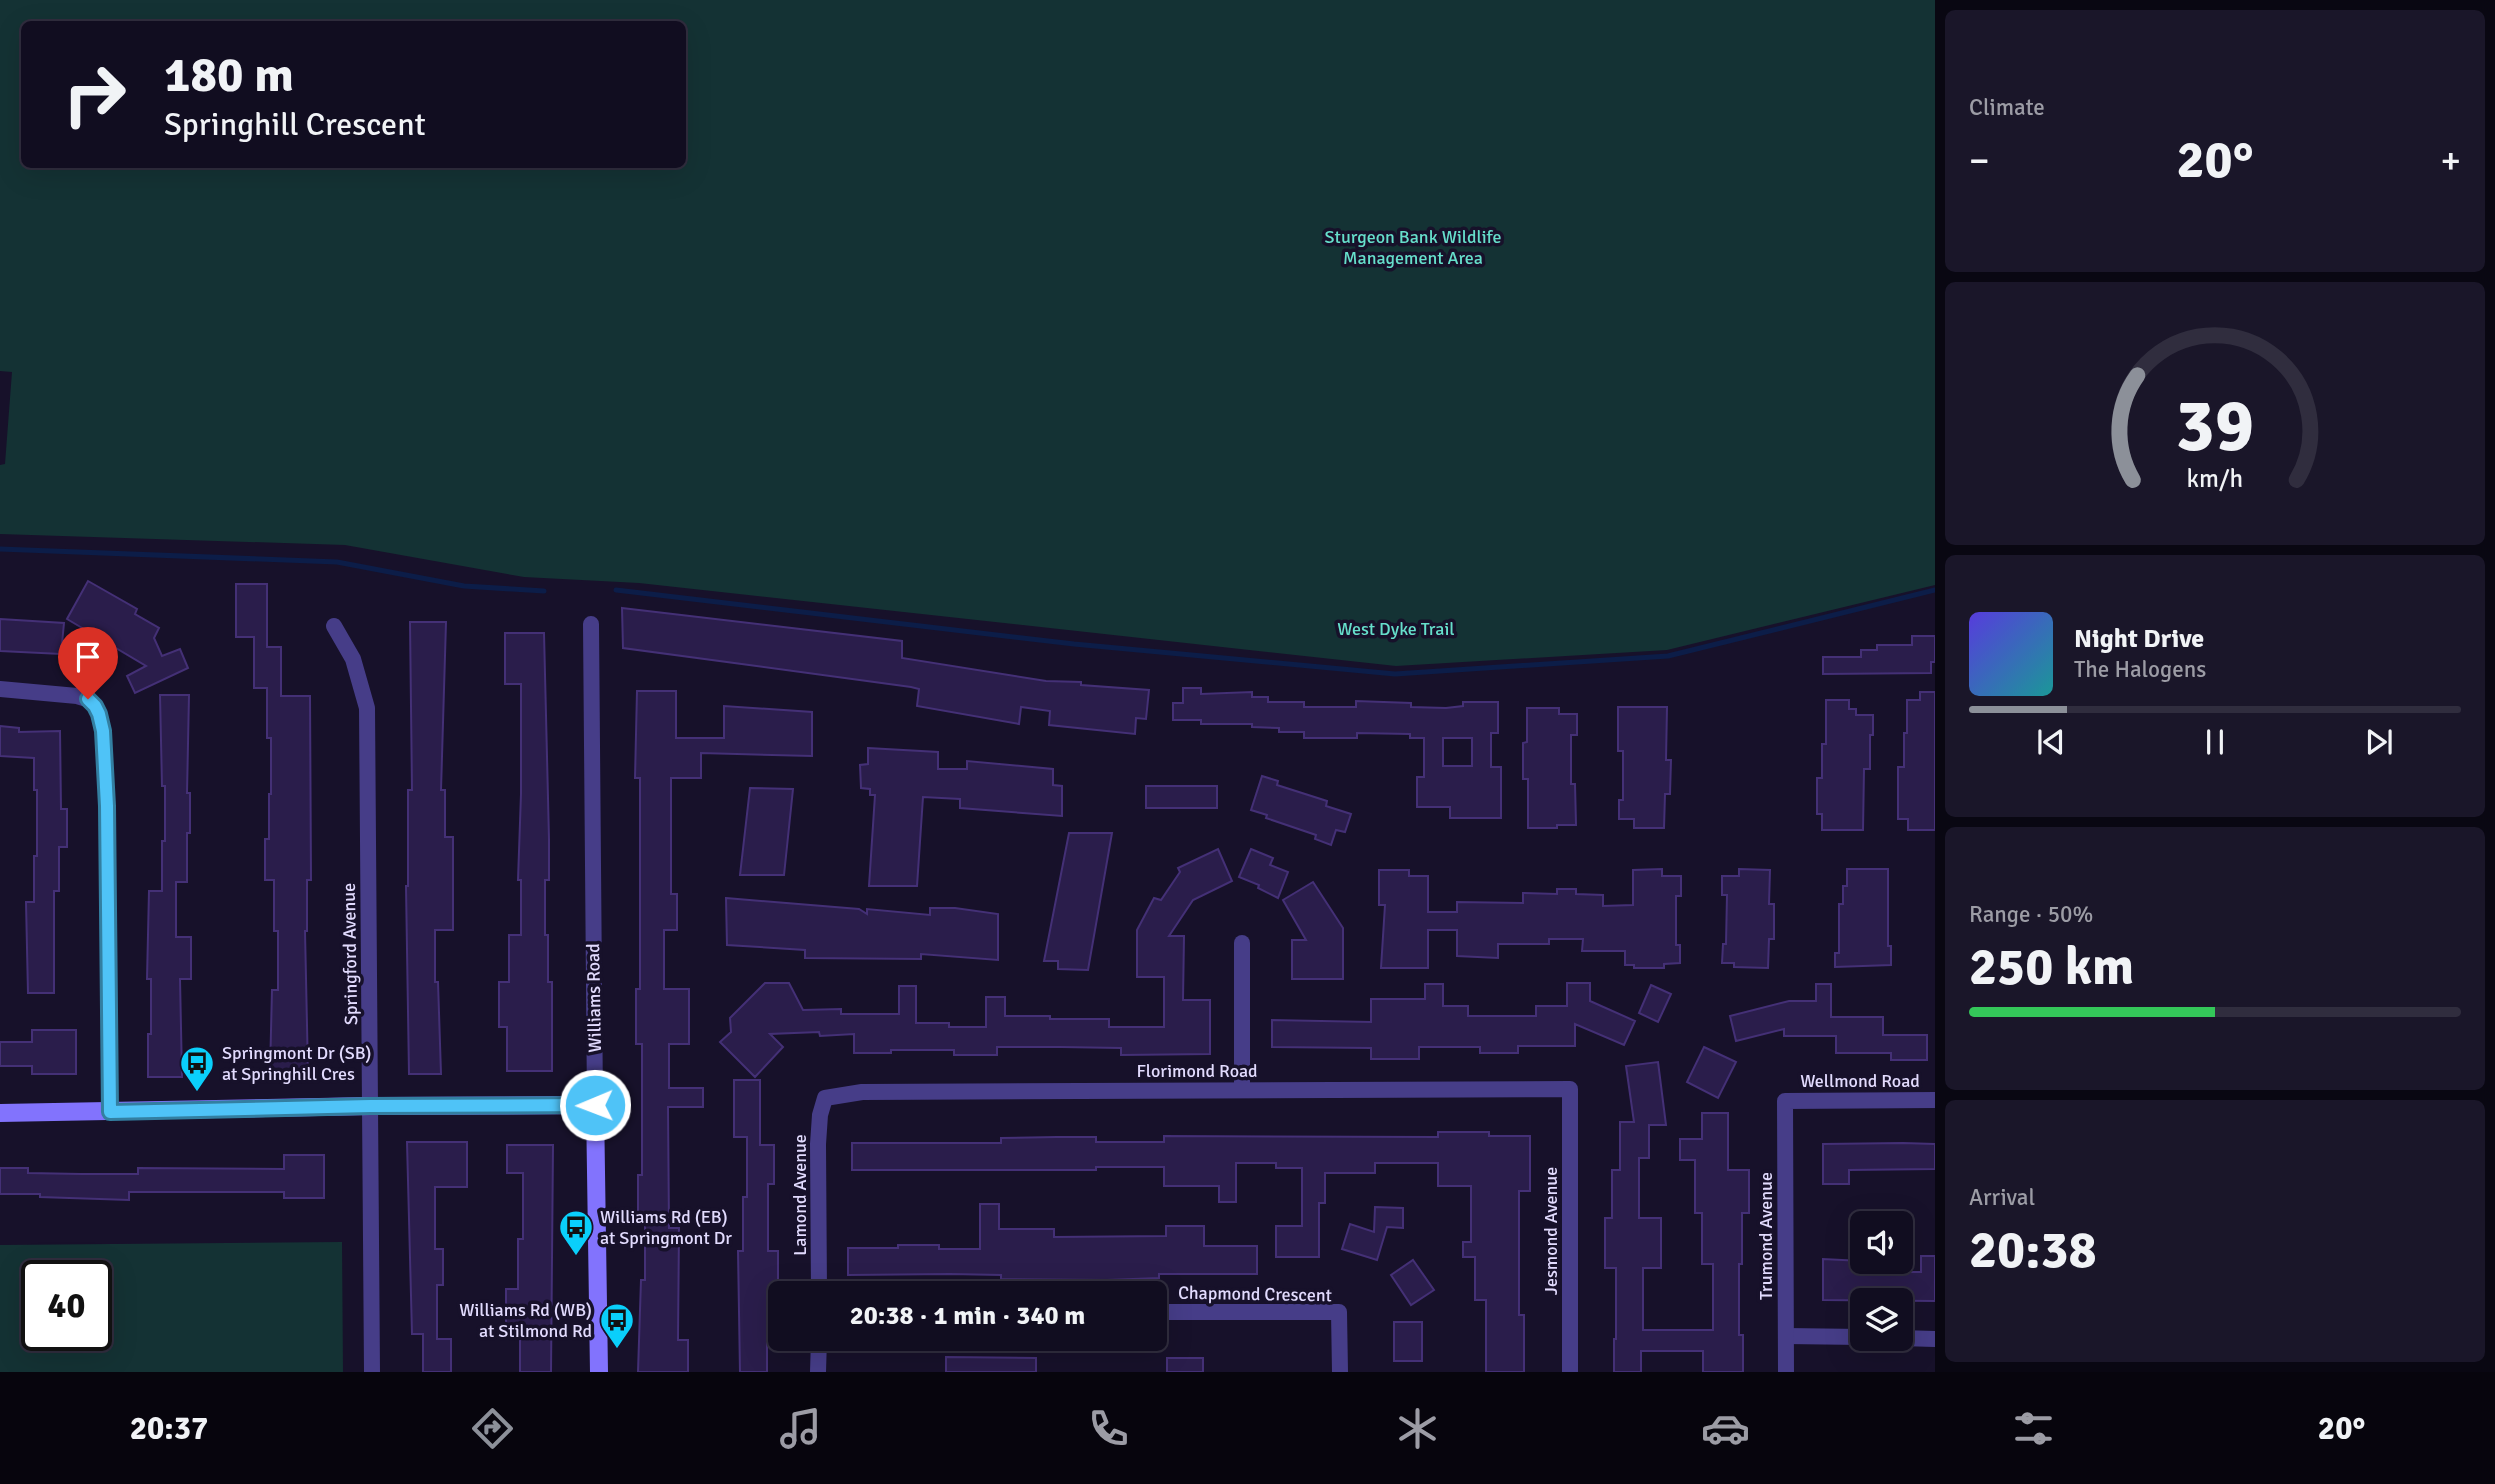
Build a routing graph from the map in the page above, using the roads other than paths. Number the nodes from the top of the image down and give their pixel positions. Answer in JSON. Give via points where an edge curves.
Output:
{"nodes":[{"id":1,"x":591,"y":624,"type":"dead end"},
{"id":2,"x":334,"y":626,"type":"dead end"},
{"id":3,"x":0,"y":689,"type":"edge"},
{"id":4,"x":1242,"y":943,"type":"dead end"},
{"id":5,"x":1570,"y":1089,"type":"joint"},
{"id":6,"x":1242,"y":1090,"type":"junction"},
{"id":7,"x":825,"y":1098,"type":"joint"},
{"id":8,"x":1935,"y":1100,"type":"edge"},
{"id":9,"x":1784,"y":1101,"type":"joint"},
{"id":10,"x":595,"y":1105,"type":"junction"},
{"id":11,"x":370,"y":1106,"type":"junction"},
{"id":12,"x":110,"y":1112,"type":"junction"},
{"id":13,"x":0,"y":1113,"type":"edge"},
{"id":14,"x":819,"y":1281,"type":"edge"},
{"id":15,"x":1167,"y":1312,"type":"edge"},
{"id":16,"x":1786,"y":1336,"type":"junction"},
{"id":17,"x":1850,"y":1337,"type":"edge"},
{"id":18,"x":1913,"y":1338,"type":"edge"},
{"id":19,"x":1935,"y":1339,"type":"edge"},
{"id":20,"x":819,"y":1351,"type":"edge"},
{"id":21,"x":372,"y":1372,"type":"edge"},
{"id":22,"x":598,"y":1372,"type":"edge"},
{"id":23,"x":818,"y":1372,"type":"edge"},
{"id":24,"x":1340,"y":1372,"type":"edge"},
{"id":25,"x":1570,"y":1372,"type":"edge"},
{"id":26,"x":1786,"y":1372,"type":"edge"}],
"edges":[{"from":1,"to":10,"type":"street","name":"Williams Road"},
{"from":2,"to":11,"type":"street","name":"Springford Avenue","via":[[353,659],[367,708]]},
{"from":3,"to":12,"type":"street","via":[[77,696],[88,699],[99,714],[107,806]]},
{"from":4,"to":6,"type":"street"},
{"from":5,"to":6,"type":"street","name":"Florimond Road"},
{"from":5,"to":25,"type":"street","name":"Jesmond Avenue"},
{"from":6,"to":7,"type":"street","name":"Florimond Road","via":[[862,1092]]},
{"from":7,"to":14,"type":"street","name":"Lamond Avenue","via":[[818,1144]]},
{"from":8,"to":9,"type":"street","name":"Wellmond Road"},
{"from":9,"to":16,"type":"street","name":"Trumond Avenue"},
{"from":10,"to":11,"type":"street"},
{"from":10,"to":22,"type":"street","name":"Williams Road"},
{"from":11,"to":12,"type":"street"},
{"from":11,"to":21,"type":"street","name":"Springford Avenue"},
{"from":12,"to":13,"type":"street"},
{"from":15,"to":24,"type":"street","name":"Chapmond Crescent","via":[[1339,1312]]},
{"from":16,"to":17,"type":"street"},
{"from":16,"to":26,"type":"street","name":"Trumond Avenue"},
{"from":18,"to":19,"type":"street"},
{"from":20,"to":23,"type":"street"}]}
